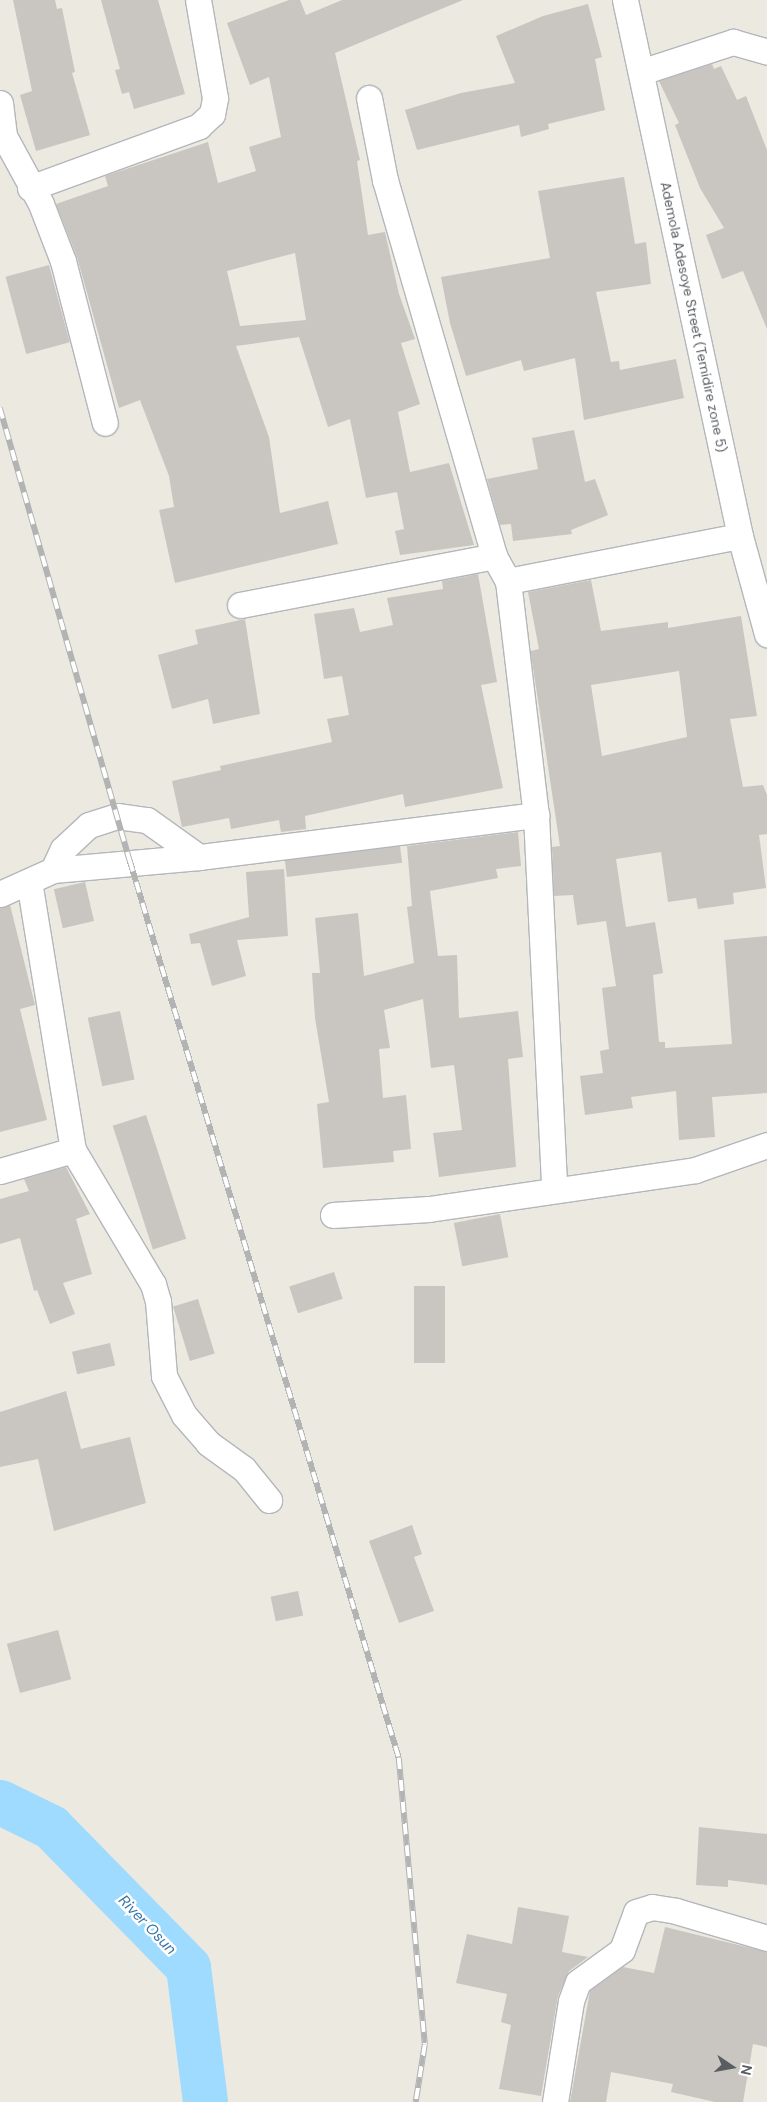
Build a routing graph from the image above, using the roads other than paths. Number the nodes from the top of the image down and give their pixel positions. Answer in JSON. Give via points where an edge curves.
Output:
{"nodes":[{"id":1,"x":198,"y":0,"type":"edge"},
{"id":2,"x":625,"y":0,"type":"edge"},
{"id":3,"x":767,"y":52,"type":"edge"},
{"id":4,"x":641,"y":72,"type":"junction"},
{"id":5,"x":370,"y":98,"type":"dead end"},
{"id":6,"x":0,"y":103,"type":"edge"},
{"id":7,"x":30,"y":188,"type":"junction"},
{"id":8,"x":105,"y":423,"type":"dead end"},
{"id":9,"x":740,"y":536,"type":"junction"},
{"id":10,"x":494,"y":556,"type":"junction"},
{"id":11,"x":508,"y":581,"type":"junction"},
{"id":12,"x":240,"y":605,"type":"dead end"},
{"id":13,"x":765,"y":620,"type":"edge"},
{"id":14,"x":536,"y":815,"type":"junction"},
{"id":15,"x":199,"y":857,"type":"junction"},
{"id":16,"x":53,"y":870,"type":"junction"},
{"id":17,"x":29,"y":882,"type":"junction"},
{"id":18,"x":0,"y":894,"type":"edge"},
{"id":19,"x":767,"y":1145,"type":"edge"},
{"id":20,"x":74,"y":1150,"type":"junction"},
{"id":21,"x":0,"y":1171,"type":"edge"},
{"id":22,"x":554,"y":1188,"type":"junction"},
{"id":23,"x":333,"y":1216,"type":"dead end"},
{"id":24,"x":269,"y":1500,"type":"dead end"},
{"id":25,"x":767,"y":1938,"type":"edge"},
{"id":26,"x":555,"y":2102,"type":"edge"}],
"edges":[{"from":1,"to":7,"type":"street","via":[[215,98],[212,114],[199,126]]},
{"from":2,"to":4,"type":"street","name":"Ademola Adesoye Street (Temidire zone 5)"},
{"from":3,"to":4,"type":"street","via":[[733,42]]},
{"from":4,"to":9,"type":"street","name":"Ademola Adesoye Street (Temidire zone 5)"},
{"from":5,"to":10,"type":"street","via":[[384,180]]},
{"from":6,"to":7,"type":"street","via":[[4,136]]},
{"from":7,"to":8,"type":"street","via":[[41,204],[63,261]]},
{"from":9,"to":11,"type":"street"},
{"from":9,"to":13,"type":"street","name":"Ademola Adesoye Street (Temidire zone 5)"},
{"from":10,"to":11,"type":"street"},
{"from":10,"to":12,"type":"street"},
{"from":11,"to":14,"type":"street"},
{"from":14,"to":15,"type":"street"},
{"from":14,"to":22,"type":"street"},
{"from":15,"to":16,"type":"street"},
{"from":15,"to":16,"type":"street","via":[[147,820],[118,816],[88,825],[63,849]]},
{"from":16,"to":17,"type":"street"},
{"from":17,"to":18,"type":"street"},
{"from":17,"to":20,"type":"street"},
{"from":19,"to":22,"type":"street","via":[[695,1170]]},
{"from":20,"to":21,"type":"street"},
{"from":20,"to":24,"type":"street","via":[[153,1284],[158,1300],[164,1376],[184,1415],[208,1444],[244,1469]]},
{"from":22,"to":23,"type":"street","via":[[429,1208]]},
{"from":25,"to":26,"type":"street","via":[[676,1911],[652,1907],[636,1912],[622,1950],[578,1982],[571,2001]]}]}
